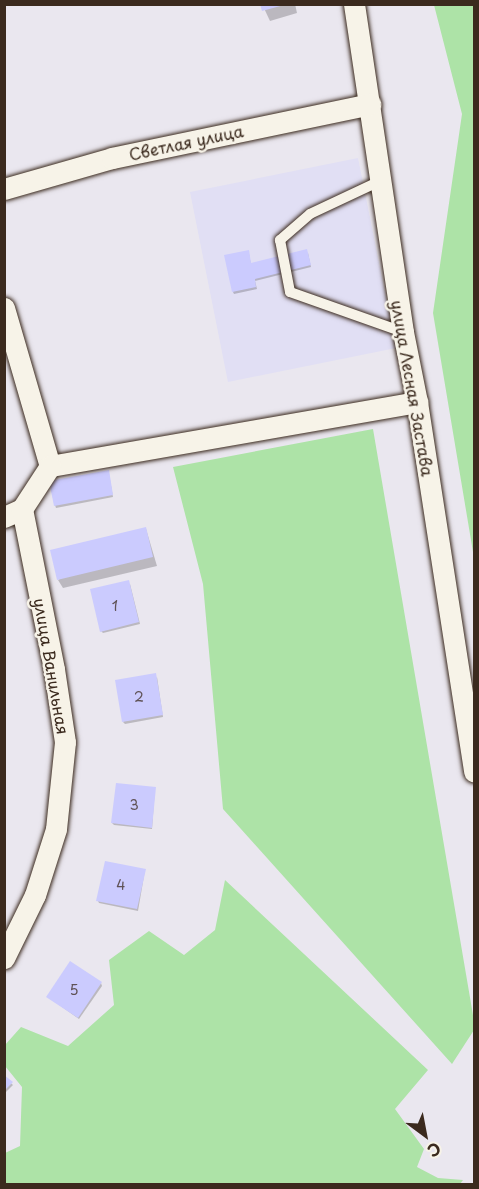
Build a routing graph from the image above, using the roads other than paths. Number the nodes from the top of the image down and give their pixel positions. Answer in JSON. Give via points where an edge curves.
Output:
{"nodes":[{"id":1,"x":354,"y":4,"type":"edge"},
{"id":2,"x":370,"y":104,"type":"junction"},
{"id":3,"x":380,"y":181,"type":"junction"},
{"id":4,"x":4,"y":189,"type":"edge"},
{"id":5,"x":4,"y":308,"type":"edge"},
{"id":6,"x":403,"y":332,"type":"junction"},
{"id":7,"x":417,"y":402,"type":"junction"},
{"id":8,"x":50,"y":466,"type":"junction"},
{"id":9,"x":13,"y":513,"type":"edge"},
{"id":10,"x":474,"y":772,"type":"edge"},
{"id":11,"x":4,"y":958,"type":"edge"}],
"edges":[{"from":1,"to":2,"type":"street","name":"улица Лесная Застава"},
{"from":2,"to":3,"type":"street","name":"улица Лесная Застава"},
{"from":2,"to":4,"type":"street","name":"Светлая улица","via":[[112,158]]},
{"from":3,"to":6,"type":"street","name":"улица Лесная Застава"},
{"from":3,"to":6,"type":"lane","via":[[310,214],[280,240],[290,292]]},
{"from":5,"to":8,"type":"street"},
{"from":6,"to":7,"type":"street","name":"улица Лесная Застава"},
{"from":7,"to":8,"type":"street"},
{"from":7,"to":10,"type":"street","name":"улица Лесная Застава"},
{"from":8,"to":9,"type":"street"},
{"from":9,"to":11,"type":"street","name":"улица Ванильная","via":[[54,669],[65,742],[56,829],[35,895]]}]}
